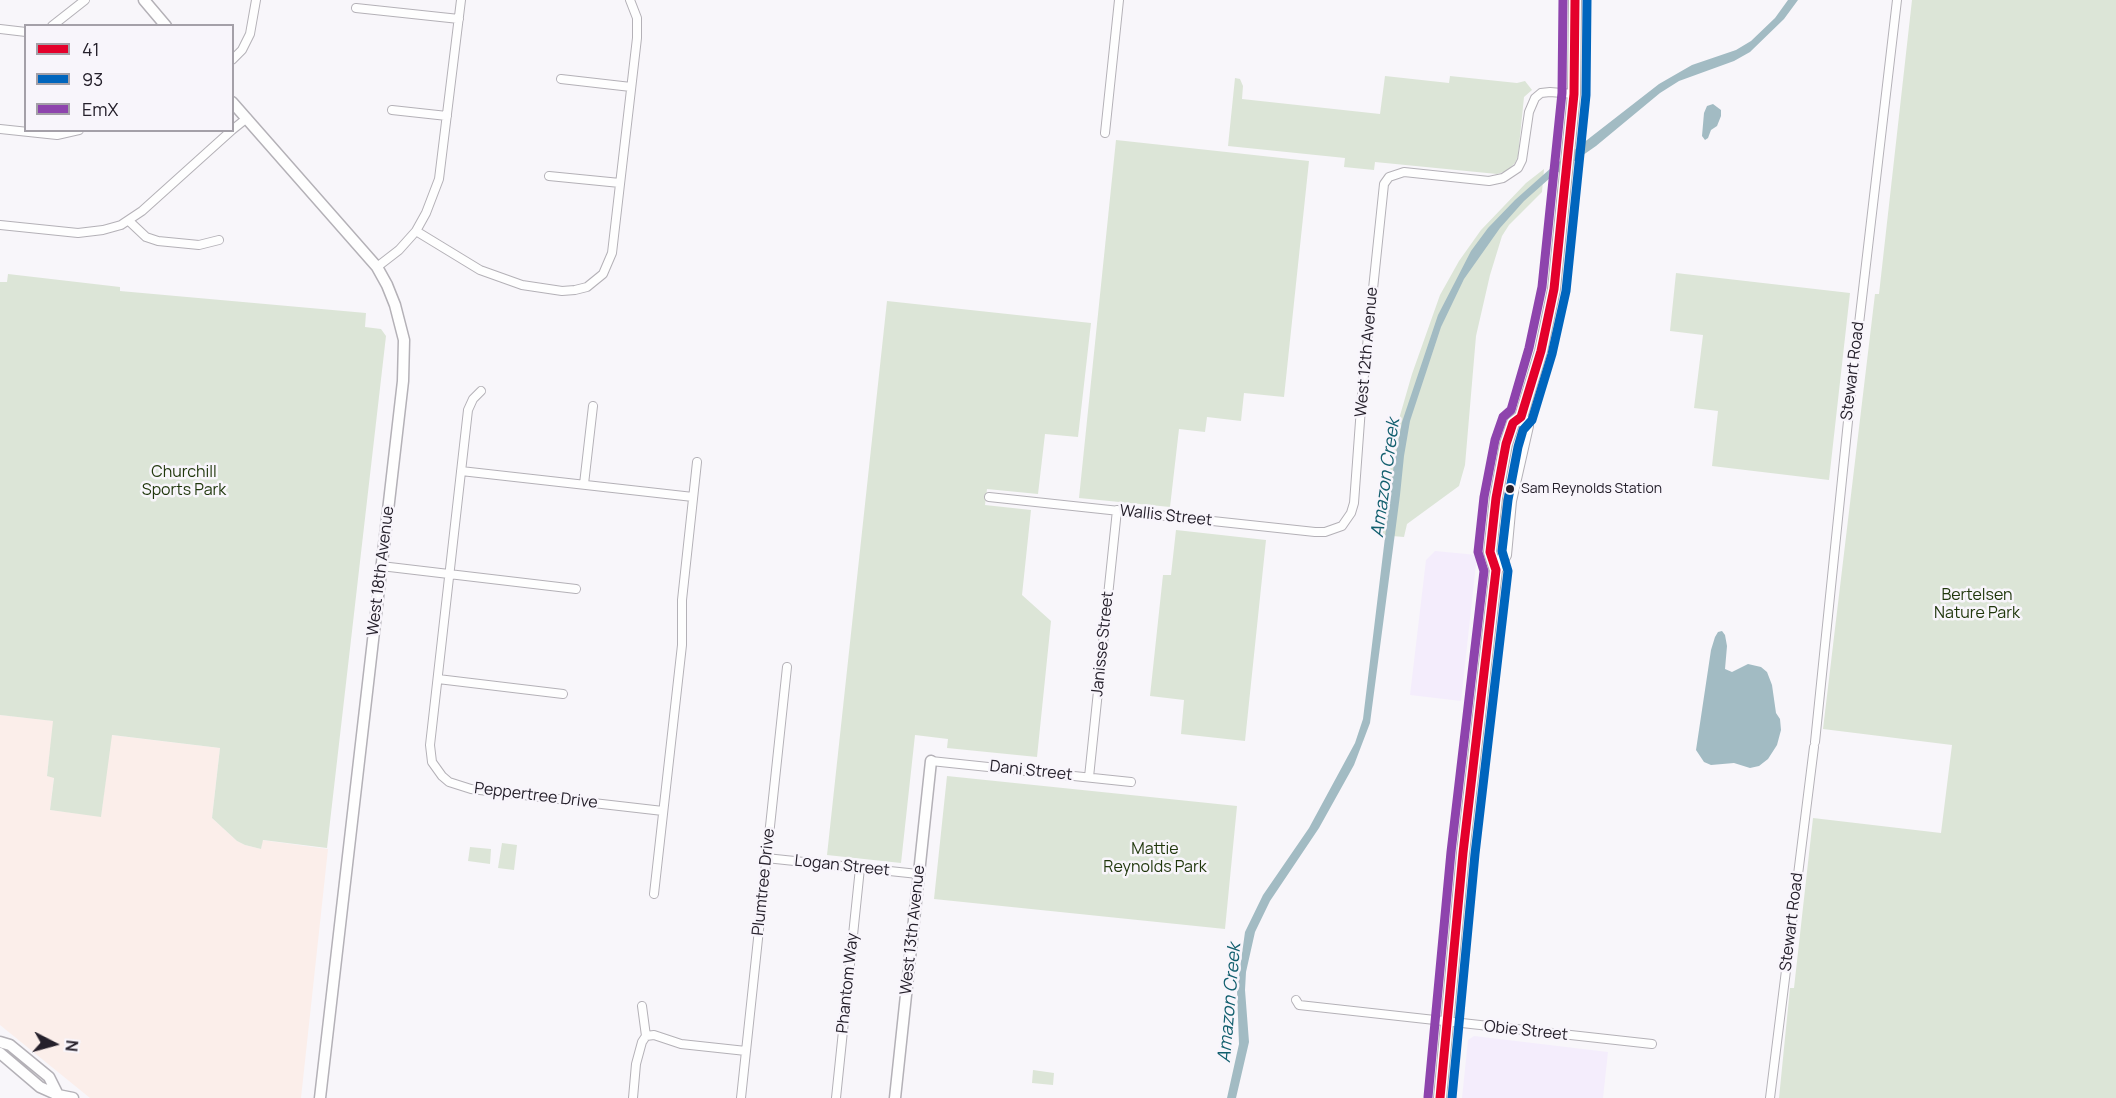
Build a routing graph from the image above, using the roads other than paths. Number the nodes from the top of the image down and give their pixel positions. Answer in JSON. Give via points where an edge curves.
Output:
{"nodes":[{"id":1,"x":85,"y":0,"type":"edge"},
{"id":2,"x":144,"y":0,"type":"edge"},
{"id":3,"x":256,"y":0,"type":"edge"},
{"id":4,"x":461,"y":0,"type":"edge"},
{"id":5,"x":630,"y":0,"type":"edge"},
{"id":6,"x":1119,"y":0,"type":"edge"},
{"id":7,"x":1575,"y":0,"type":"edge"},
{"id":8,"x":1897,"y":0,"type":"edge"},
{"id":9,"x":356,"y":8,"type":"dead end"},
{"id":10,"x":459,"y":19,"type":"junction"},
{"id":11,"x":55,"y":24,"type":"edge"},
{"id":12,"x":164,"y":24,"type":"edge"},
{"id":13,"x":0,"y":29,"type":"edge"},
{"id":14,"x":24,"y":32,"type":"edge"},
{"id":15,"x":234,"y":58,"type":"edge"},
{"id":16,"x":561,"y":80,"type":"dead end"},
{"id":17,"x":631,"y":87,"type":"junction"},
{"id":18,"x":1574,"y":94,"type":"junction"},
{"id":19,"x":234,"y":104,"type":"edge"},
{"id":20,"x":392,"y":110,"type":"dead end"},
{"id":21,"x":447,"y":116,"type":"junction"},
{"id":22,"x":247,"y":118,"type":"junction"},
{"id":23,"x":234,"y":128,"type":"edge"},
{"id":24,"x":0,"y":129,"type":"edge"},
{"id":25,"x":24,"y":132,"type":"edge"},
{"id":26,"x":28,"y":132,"type":"edge"},
{"id":27,"x":70,"y":132,"type":"edge"},
{"id":28,"x":230,"y":132,"type":"edge"},
{"id":29,"x":1105,"y":133,"type":"dead end"},
{"id":30,"x":549,"y":176,"type":"dead end"},
{"id":31,"x":620,"y":183,"type":"junction"},
{"id":32,"x":129,"y":221,"type":"junction"},
{"id":33,"x":0,"y":225,"type":"edge"},
{"id":34,"x":416,"y":231,"type":"junction"},
{"id":35,"x":219,"y":240,"type":"dead end"},
{"id":36,"x":377,"y":267,"type":"junction"},
{"id":37,"x":481,"y":392,"type":"dead end"},
{"id":38,"x":593,"y":406,"type":"dead end"},
{"id":39,"x":697,"y":462,"type":"dead end"},
{"id":40,"x":461,"y":471,"type":"junction"},
{"id":41,"x":584,"y":484,"type":"junction"},
{"id":42,"x":693,"y":497,"type":"junction"},
{"id":43,"x":990,"y":497,"type":"dead end"},
{"id":44,"x":1117,"y":510,"type":"junction"},
{"id":45,"x":1342,"y":526,"type":"joint"},
{"id":46,"x":381,"y":566,"type":"junction"},
{"id":47,"x":449,"y":574,"type":"junction"},
{"id":48,"x":576,"y":589,"type":"dead end"},
{"id":49,"x":787,"y":667,"type":"dead end"},
{"id":50,"x":438,"y":679,"type":"junction"},
{"id":51,"x":564,"y":693,"type":"dead end"},
{"id":52,"x":931,"y":761,"type":"joint"},
{"id":53,"x":1089,"y":777,"type":"junction"},
{"id":54,"x":1131,"y":782,"type":"dead end"},
{"id":55,"x":663,"y":811,"type":"junction"},
{"id":56,"x":766,"y":858,"type":"junction"},
{"id":57,"x":860,"y":868,"type":"junction"},
{"id":58,"x":918,"y":874,"type":"junction"},
{"id":59,"x":654,"y":894,"type":"dead end"},
{"id":60,"x":1296,"y":1000,"type":"dead end"},
{"id":61,"x":642,"y":1006,"type":"dead end"},
{"id":62,"x":1448,"y":1022,"type":"junction"},
{"id":63,"x":646,"y":1036,"type":"junction"},
{"id":64,"x":0,"y":1042,"type":"edge"},
{"id":65,"x":1652,"y":1044,"type":"dead end"},
{"id":66,"x":746,"y":1051,"type":"junction"},
{"id":67,"x":0,"y":1053,"type":"edge"},
{"id":68,"x":59,"y":1096,"type":"edge"},
{"id":69,"x":73,"y":1098,"type":"edge"},
{"id":70,"x":320,"y":1098,"type":"edge"},
{"id":71,"x":633,"y":1098,"type":"edge"},
{"id":72,"x":741,"y":1098,"type":"edge"},
{"id":73,"x":836,"y":1098,"type":"edge"},
{"id":74,"x":895,"y":1098,"type":"edge"},
{"id":75,"x":1440,"y":1098,"type":"edge"},
{"id":76,"x":1770,"y":1098,"type":"edge"}],
"edges":[{"from":1,"to":11,"type":"street"},
{"from":2,"to":12,"type":"street"},
{"from":3,"to":15,"type":"street","via":[[250,34]]},
{"from":4,"to":10,"type":"street"},
{"from":5,"to":17,"type":"street","via":[[638,28]]},
{"from":6,"to":29,"type":"street"},
{"from":7,"to":18,"type":"main road"},
{"from":8,"to":76,"type":"street","name":"Stewart Road","via":[[1848,415],[1815,744]]},
{"from":9,"to":10,"type":"street"},
{"from":10,"to":21,"type":"street"},
{"from":13,"to":14,"type":"street"},
{"from":16,"to":17,"type":"street"},
{"from":17,"to":31,"type":"street"},
{"from":18,"to":45,"type":"street","name":"West 12th Avenue","via":[[1550,92],[1536,98],[1529,112],[1522,160],[1518,168],[1503,178],[1489,181],[1404,172],[1389,177],[1384,184],[1354,503]]},
{"from":18,"to":62,"type":"main road","via":[[1550,311],[1521,417],[1513,423],[1497,489],[1490,552],[1496,570]]},
{"from":19,"to":22,"type":"street","name":"West 18th Avenue"},
{"from":20,"to":21,"type":"street"},
{"from":21,"to":34,"type":"street","via":[[439,179]]},
{"from":22,"to":23,"type":"street"},
{"from":22,"to":36,"type":"street","name":"West 18th Avenue"},
{"from":24,"to":25,"type":"street"},
{"from":26,"to":27,"type":"street"},
{"from":28,"to":32,"type":"street"},
{"from":30,"to":31,"type":"street"},
{"from":31,"to":34,"type":"street","via":[[607,268],[596,281],[576,290],[542,289],[503,280]]},
{"from":32,"to":33,"type":"street","via":[[87,233]]},
{"from":32,"to":35,"type":"street","via":[[146,237],[158,241],[199,245]]},
{"from":34,"to":36,"type":"street"},
{"from":36,"to":46,"type":"street","name":"West 18th Avenue","via":[[397,311],[405,358]]},
{"from":37,"to":40,"type":"street","name":"Peppertree Drive","via":[[468,410]]},
{"from":38,"to":41,"type":"street"},
{"from":39,"to":42,"type":"street"},
{"from":40,"to":41,"type":"street"},
{"from":40,"to":47,"type":"street","name":"Peppertree Drive"},
{"from":41,"to":42,"type":"street"},
{"from":42,"to":55,"type":"street","via":[[682,600],[682,645]]},
{"from":43,"to":44,"type":"street","name":"Wallis Street"},
{"from":44,"to":45,"type":"street","name":"Wallis Street","via":[[1325,532]]},
{"from":44,"to":53,"type":"street","name":"Janisse Street"},
{"from":46,"to":47,"type":"street"},
{"from":46,"to":70,"type":"street","name":"West 18th Avenue"},
{"from":47,"to":48,"type":"street"},
{"from":47,"to":50,"type":"street","name":"Peppertree Drive"},
{"from":49,"to":56,"type":"street","name":"Plumtree Drive"},
{"from":50,"to":51,"type":"street"},
{"from":50,"to":55,"type":"street","name":"Peppertree Drive","via":[[430,754],[435,769],[449,782],[471,789]]},
{"from":52,"to":53,"type":"street","name":"Dani Street"},
{"from":52,"to":58,"type":"street","name":"West 13th Avenue"},
{"from":53,"to":54,"type":"street","name":"Dani Street"},
{"from":55,"to":59,"type":"street"},
{"from":56,"to":57,"type":"street","name":"Logan Street"},
{"from":56,"to":66,"type":"street","name":"Plumtree Drive"},
{"from":57,"to":58,"type":"street","name":"Logan Street"},
{"from":57,"to":73,"type":"street","name":"Phantom Way"},
{"from":58,"to":74,"type":"street","name":"West 13th Avenue"},
{"from":60,"to":62,"type":"street","name":"Obie Street","via":[[1299,1005]]},
{"from":61,"to":63,"type":"street"},
{"from":62,"to":65,"type":"street","name":"Obie Street"},
{"from":62,"to":75,"type":"main road"},
{"from":63,"to":66,"type":"street"},
{"from":63,"to":71,"type":"street","via":[[636,1064]]},
{"from":64,"to":68,"type":"street","via":[[10,1045],[49,1077]]},
{"from":66,"to":72,"type":"street","name":"Plumtree Drive"},
{"from":67,"to":68,"type":"street","via":[[40,1087]]},
{"from":68,"to":69,"type":"street"}]}
